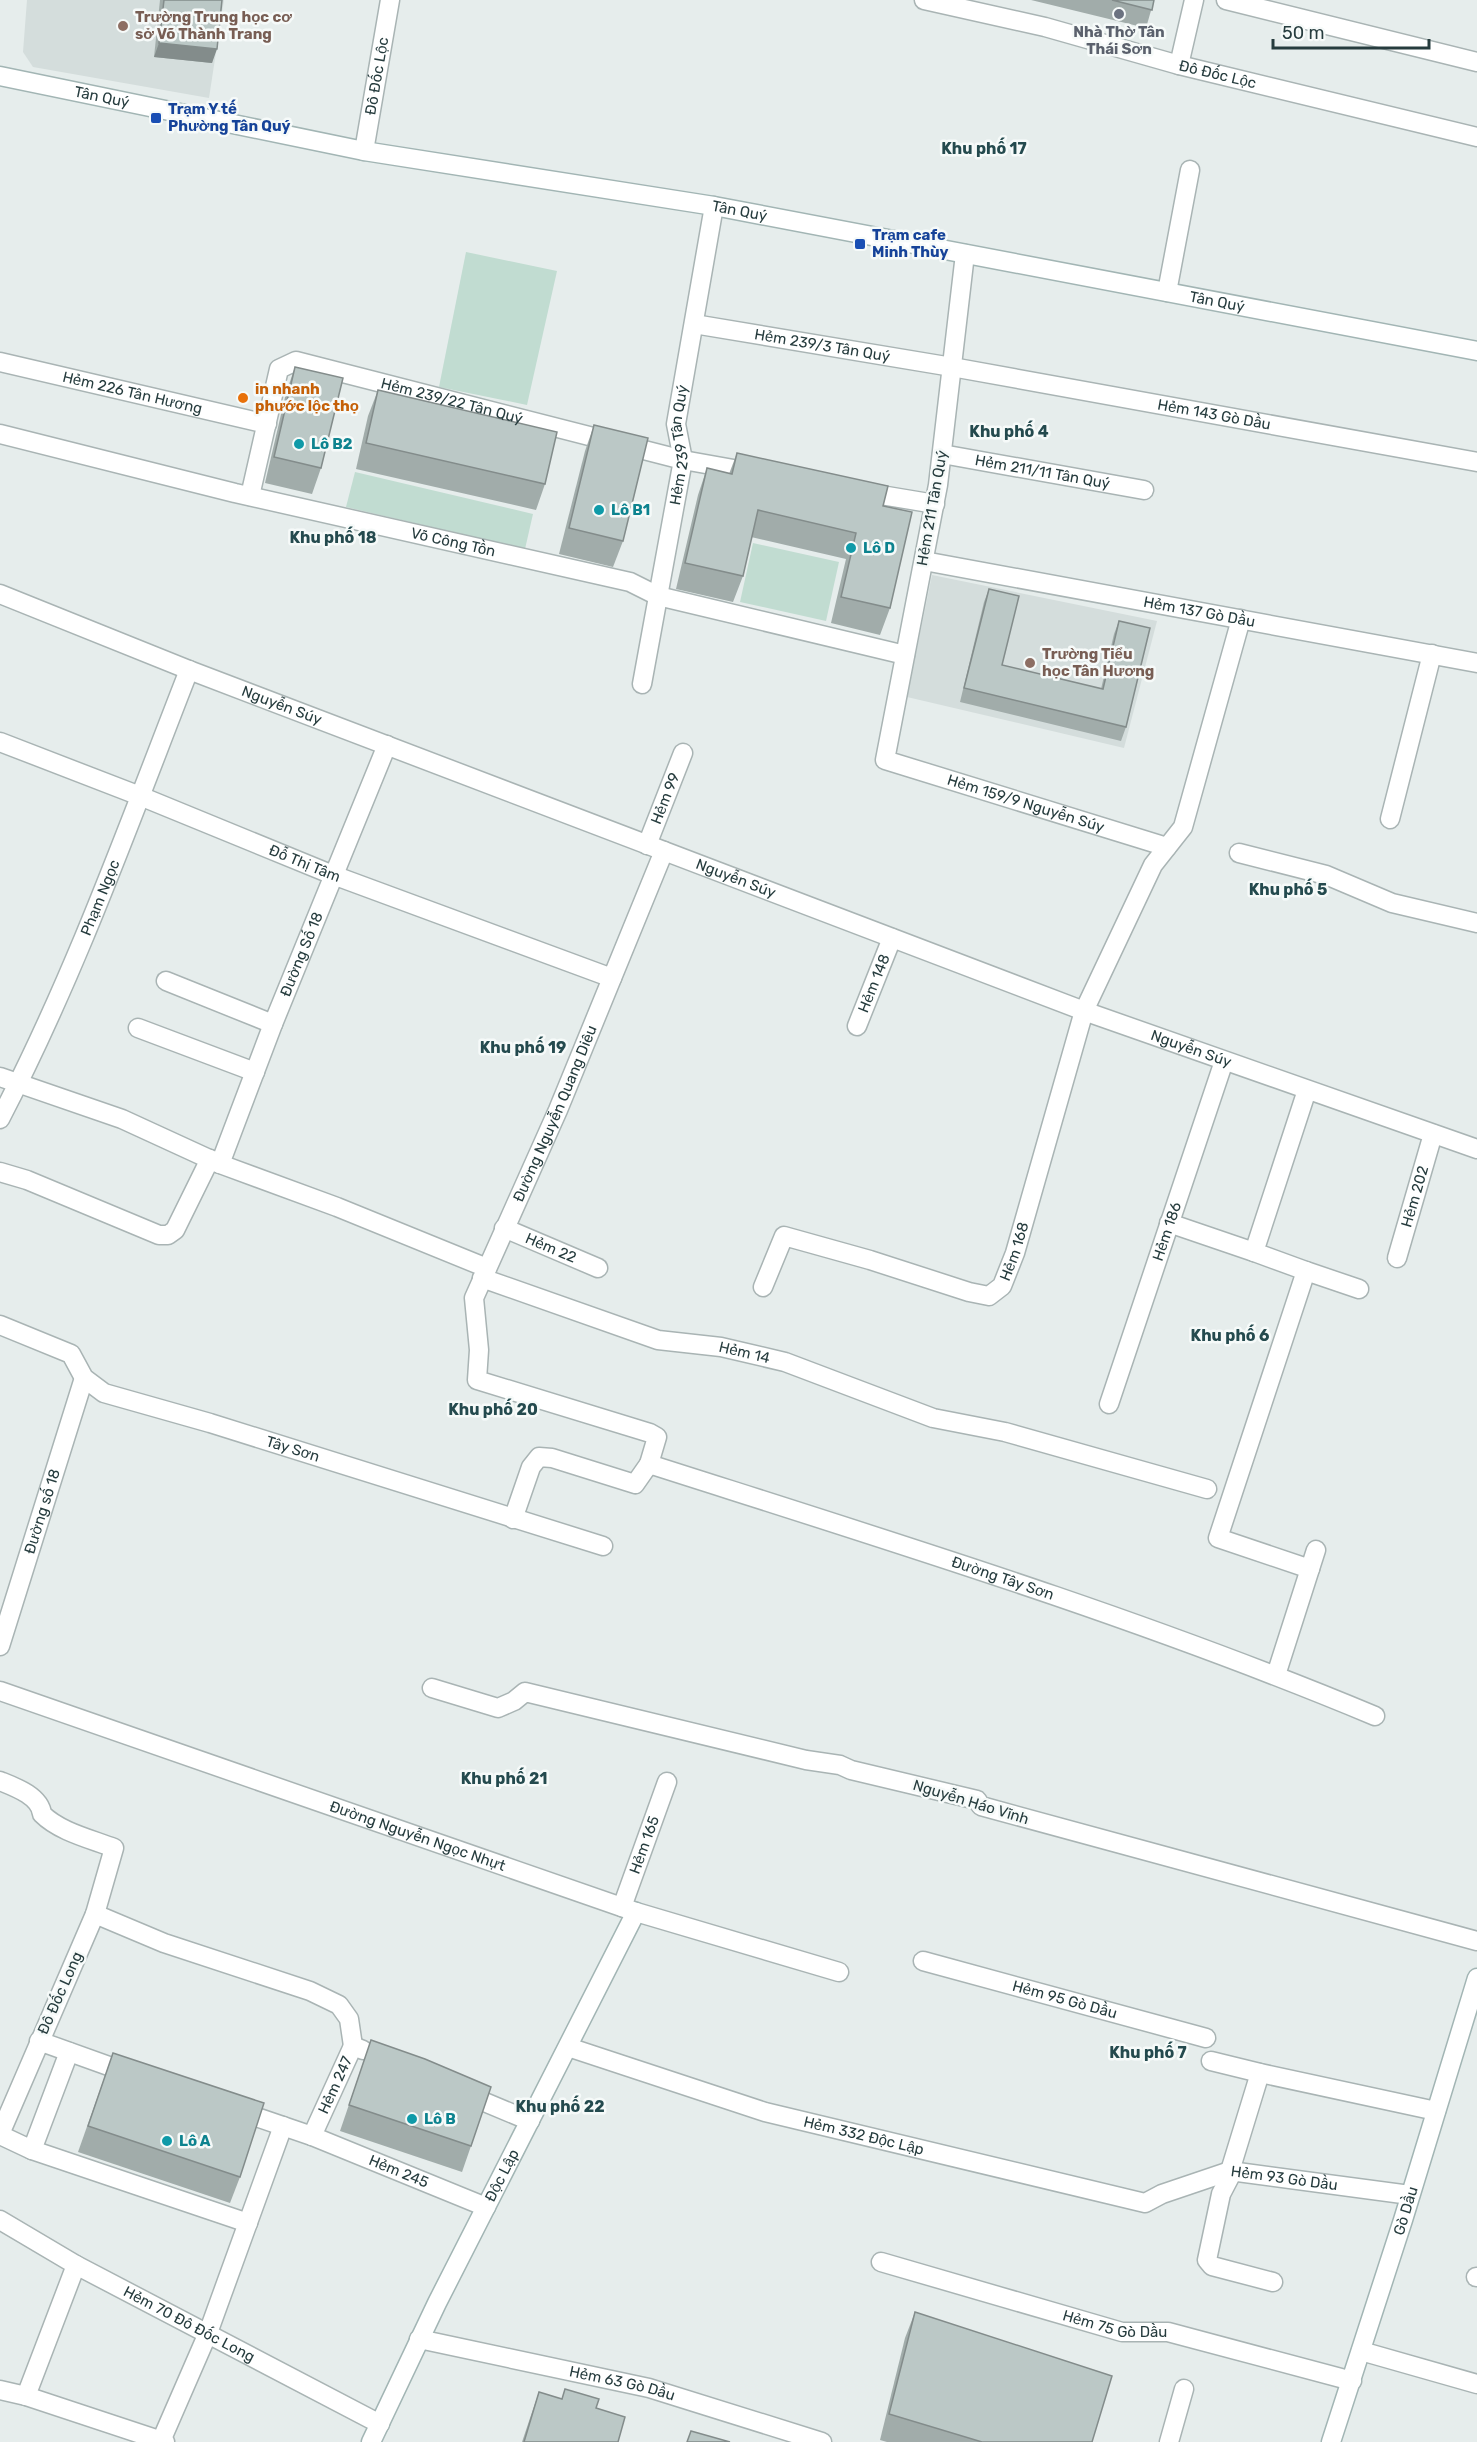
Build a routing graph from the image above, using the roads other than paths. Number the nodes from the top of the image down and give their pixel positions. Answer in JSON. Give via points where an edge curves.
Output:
{"nodes":[{"id":1,"x":390,"y":0,"type":"edge"},
{"id":2,"x":924,"y":0,"type":"edge"},
{"id":3,"x":1194,"y":0,"type":"edge"},
{"id":4,"x":1226,"y":0,"type":"edge"},
{"id":5,"x":1477,"y":62,"type":"edge"},
{"id":6,"x":1179,"y":65,"type":"junction"},
{"id":7,"x":0,"y":76,"type":"edge"},
{"id":8,"x":1477,"y":137,"type":"edge"},
{"id":9,"x":364,"y":150,"type":"junction"},
{"id":10,"x":1190,"y":170,"type":"dead end"},
{"id":11,"x":714,"y":206,"type":"junction"},
{"id":12,"x":965,"y":254,"type":"junction"},
{"id":13,"x":1167,"y":292,"type":"junction"},
{"id":14,"x":694,"y":324,"type":"junction"},
{"id":15,"x":1477,"y":351,"type":"edge"},
{"id":16,"x":0,"y":363,"type":"edge"},
{"id":17,"x":952,"y":367,"type":"junction"},
{"id":18,"x":267,"y":424,"type":"junction"},
{"id":19,"x":0,"y":434,"type":"edge"},
{"id":20,"x":942,"y":454,"type":"junction"},
{"id":21,"x":683,"y":460,"type":"junction"},
{"id":22,"x":1477,"y":462,"type":"edge"},
{"id":23,"x":774,"y":476,"type":"edge"},
{"id":24,"x":843,"y":488,"type":"edge"},
{"id":25,"x":1144,"y":490,"type":"dead end"},
{"id":26,"x":250,"y":496,"type":"junction"},
{"id":27,"x":935,"y":504,"type":"junction"},
{"id":28,"x":924,"y":561,"type":"junction"},
{"id":29,"x":0,"y":594,"type":"edge"},
{"id":30,"x":658,"y":596,"type":"junction"},
{"id":31,"x":1241,"y":619,"type":"junction"},
{"id":32,"x":1432,"y":654,"type":"junction"},
{"id":33,"x":905,"y":655,"type":"junction"},
{"id":34,"x":1477,"y":663,"type":"edge"},
{"id":35,"x":189,"y":670,"type":"junction"},
{"id":36,"x":642,"y":684,"type":"dead end"},
{"id":37,"x":0,"y":742,"type":"edge"},
{"id":38,"x":387,"y":745,"type":"junction"},
{"id":39,"x":683,"y":753,"type":"dead end"},
{"id":40,"x":885,"y":760,"type":"joint"},
{"id":41,"x":140,"y":796,"type":"junction"},
{"id":42,"x":1390,"y":819,"type":"dead end"},
{"id":43,"x":1167,"y":847,"type":"junction"},
{"id":44,"x":656,"y":848,"type":"junction"},
{"id":45,"x":1239,"y":853,"type":"dead end"},
{"id":46,"x":333,"y":875,"type":"junction"},
{"id":47,"x":1477,"y":923,"type":"edge"},
{"id":48,"x":892,"y":938,"type":"junction"},
{"id":49,"x":612,"y":978,"type":"junction"},
{"id":50,"x":166,"y":981,"type":"dead end"},
{"id":51,"x":1083,"y":1011,"type":"junction"},
{"id":52,"x":273,"y":1024,"type":"junction"},
{"id":53,"x":857,"y":1026,"type":"dead end"},
{"id":54,"x":138,"y":1028,"type":"dead end"},
{"id":55,"x":1224,"y":1060,"type":"junction"},
{"id":56,"x":255,"y":1072,"type":"junction"},
{"id":57,"x":0,"y":1077,"type":"edge"},
{"id":58,"x":18,"y":1084,"type":"junction"},
{"id":59,"x":1307,"y":1090,"type":"junction"},
{"id":60,"x":0,"y":1119,"type":"edge"},
{"id":61,"x":1433,"y":1134,"type":"junction"},
{"id":62,"x":1477,"y":1149,"type":"edge"},
{"id":63,"x":215,"y":1162,"type":"junction"},
{"id":64,"x":0,"y":1172,"type":"edge"},
{"id":65,"x":1169,"y":1223,"type":"junction"},
{"id":66,"x":504,"y":1228,"type":"junction"},
{"id":67,"x":1254,"y":1252,"type":"junction"},
{"id":68,"x":1397,"y":1258,"type":"dead end"},
{"id":69,"x":598,"y":1268,"type":"dead end"},
{"id":70,"x":1306,"y":1271,"type":"junction"},
{"id":71,"x":485,"y":1273,"type":"junction"},
{"id":72,"x":763,"y":1287,"type":"dead end"},
{"id":73,"x":1359,"y":1289,"type":"dead end"},
{"id":74,"x":0,"y":1325,"type":"edge"},
{"id":75,"x":84,"y":1378,"type":"junction"},
{"id":76,"x":1109,"y":1404,"type":"dead end"},
{"id":77,"x":649,"y":1464,"type":"junction"},
{"id":78,"x":1207,"y":1489,"type":"dead end"},
{"id":79,"x":513,"y":1519,"type":"junction"},
{"id":80,"x":603,"y":1546,"type":"dead end"},
{"id":81,"x":1316,"y":1550,"type":"dead end"},
{"id":82,"x":1310,"y":1569,"type":"junction"},
{"id":83,"x":0,"y":1646,"type":"edge"},
{"id":84,"x":1276,"y":1675,"type":"junction"},
{"id":85,"x":432,"y":1688,"type":"dead end"},
{"id":86,"x":0,"y":1691,"type":"edge"},
{"id":87,"x":1375,"y":1716,"type":"dead end"},
{"id":88,"x":0,"y":1781,"type":"edge"},
{"id":89,"x":667,"y":1782,"type":"dead end"},
{"id":90,"x":629,"y":1910,"type":"junction"},
{"id":91,"x":95,"y":1914,"type":"junction"},
{"id":92,"x":1477,"y":1941,"type":"edge"},
{"id":93,"x":923,"y":1961,"type":"dead end"},
{"id":94,"x":839,"y":1972,"type":"dead end"},
{"id":95,"x":1477,"y":1978,"type":"edge"},
{"id":96,"x":1206,"y":2038,"type":"dead end"},
{"id":97,"x":39,"y":2042,"type":"junction"},
{"id":98,"x":353,"y":2046,"type":"junction"},
{"id":99,"x":568,"y":2046,"type":"junction"},
{"id":100,"x":69,"y":2052,"type":"junction"},
{"id":101,"x":375,"y":2056,"type":"edge"},
{"id":102,"x":1212,"y":2061,"type":"dead end"},
{"id":103,"x":1260,"y":2073,"type":"junction"},
{"id":104,"x":148,"y":2080,"type":"edge"},
{"id":105,"x":442,"y":2084,"type":"edge"},
{"id":106,"x":216,"y":2103,"type":"edge"},
{"id":107,"x":1436,"y":2111,"type":"junction"},
{"id":108,"x":530,"y":2121,"type":"junction"},
{"id":109,"x":283,"y":2126,"type":"junction"},
{"id":110,"x":0,"y":2134,"type":"edge"},
{"id":111,"x":312,"y":2136,"type":"junction"},
{"id":112,"x":32,"y":2150,"type":"junction"},
{"id":113,"x":1232,"y":2171,"type":"junction"},
{"id":114,"x":1162,"y":2194,"type":"joint"},
{"id":115,"x":1410,"y":2195,"type":"junction"},
{"id":116,"x":486,"y":2207,"type":"junction"},
{"id":117,"x":0,"y":2220,"type":"edge"},
{"id":118,"x":248,"y":2223,"type":"junction"},
{"id":119,"x":881,"y":2262,"type":"dead end"},
{"id":120,"x":76,"y":2265,"type":"junction"},
{"id":121,"x":1274,"y":2282,"type":"dead end"},
{"id":122,"x":208,"y":2333,"type":"junction"},
{"id":123,"x":419,"y":2339,"type":"junction"},
{"id":124,"x":1361,"y":2351,"type":"junction"},
{"id":125,"x":1352,"y":2381,"type":"junction"},
{"id":126,"x":1477,"y":2384,"type":"edge"},
{"id":127,"x":1184,"y":2389,"type":"dead end"},
{"id":128,"x":0,"y":2390,"type":"edge"},
{"id":129,"x":26,"y":2396,"type":"junction"},
{"id":130,"x":380,"y":2424,"type":"junction"},
{"id":131,"x":163,"y":2441,"type":"edge"},
{"id":132,"x":371,"y":2442,"type":"edge"},
{"id":133,"x":822,"y":2442,"type":"edge"},
{"id":134,"x":1169,"y":2442,"type":"edge"},
{"id":135,"x":1331,"y":2442,"type":"edge"}],
"edges":[{"from":1,"to":9,"type":"street","name":"Đô Đốc Lộc"},
{"from":2,"to":6,"type":"street","name":"Đô Đốc Lộc","via":[[1045,27]]},
{"from":3,"to":6,"type":"street"},
{"from":4,"to":5,"type":"street"},
{"from":6,"to":8,"type":"street","name":"Đô Đốc Lộc"},
{"from":7,"to":9,"type":"street","name":"Tân Quý"},
{"from":9,"to":11,"type":"street","name":"Tân Quý"},
{"from":10,"to":13,"type":"street"},
{"from":11,"to":12,"type":"street","name":"Tân Quý"},
{"from":11,"to":14,"type":"street","name":"Hẻm 239 Tân Quý"},
{"from":12,"to":13,"type":"street","name":"Tân Quý"},
{"from":12,"to":17,"type":"street","name":"Hẻm 211 Tân Quý"},
{"from":13,"to":15,"type":"street","name":"Tân Quý"},
{"from":14,"to":17,"type":"street","name":"Hẻm 239/3 Tân Quý"},
{"from":14,"to":21,"type":"street","name":"Hẻm 239 Tân Quý","via":[[676,424]]},
{"from":16,"to":18,"type":"street","name":"Hẻm 226 Tân Hương"},
{"from":17,"to":20,"type":"street","name":"Hẻm 211 Tân Quý"},
{"from":17,"to":22,"type":"street","name":"Hẻm 143 Gò Dầu"},
{"from":18,"to":21,"type":"street","name":"Hẻm 239/22 Tân Quý","via":[[279,369],[296,362]]},
{"from":18,"to":26,"type":"street","name":"Hẻm 239/22 Tân Quý"},
{"from":19,"to":26,"type":"street","name":"Võ Công Tồn"},
{"from":20,"to":25,"type":"street","name":"Hẻm 211/11 Tân Quý"},
{"from":20,"to":27,"type":"street","name":"Hẻm 211 Tân Quý"},
{"from":21,"to":23,"type":"street"},
{"from":21,"to":30,"type":"street","name":"Hẻm 239 Tân Quý"},
{"from":24,"to":27,"type":"street"},
{"from":26,"to":30,"type":"street","name":"Võ Công Tồn","via":[[630,582]]},
{"from":27,"to":28,"type":"street","name":"Hẻm 211 Tân Quý"},
{"from":28,"to":31,"type":"street","name":"Hẻm 137 Gò Dầu"},
{"from":28,"to":33,"type":"street","name":"Hẻm 211 Tân Quý"},
{"from":29,"to":35,"type":"street","name":"Nguyễn Súy"},
{"from":30,"to":33,"type":"street","name":"Võ Công Tồn"},
{"from":30,"to":36,"type":"street","name":"Hẻm 239 Tân Quý"},
{"from":31,"to":32,"type":"street","name":"Hẻm 137 Gò Dầu"},
{"from":31,"to":43,"type":"street","via":[[1183,827]]},
{"from":32,"to":34,"type":"street","name":"Hẻm 137 Gò Dầu"},
{"from":32,"to":42,"type":"street"},
{"from":33,"to":40,"type":"street","name":"Hẻm 211 Tân Quý"},
{"from":35,"to":38,"type":"street","name":"Nguyễn Súy"},
{"from":35,"to":41,"type":"street","name":"Phạm Ngọc"},
{"from":37,"to":41,"type":"street","name":"Đỗ Thị Tâm"},
{"from":38,"to":44,"type":"street","name":"Nguyễn Súy"},
{"from":38,"to":46,"type":"street","name":"Đường Số 18"},
{"from":39,"to":44,"type":"street","name":"Hẻm 99"},
{"from":40,"to":43,"type":"street","name":"Hẻm 159/9 Nguyễn Súy"},
{"from":41,"to":46,"type":"street","name":"Đỗ Thị Tâm"},
{"from":41,"to":58,"type":"street","name":"Phạm Ngọc","via":[[124,843]]},
{"from":43,"to":51,"type":"street","via":[[1153,865]]},
{"from":44,"to":48,"type":"street","name":"Nguyễn Súy"},
{"from":44,"to":49,"type":"street","name":"Đường Nguyễn Quang Diêu"},
{"from":45,"to":47,"type":"street","via":[[1326,875],[1392,903]]},
{"from":46,"to":49,"type":"street","name":"Đỗ Thị Tâm"},
{"from":46,"to":52,"type":"street","name":"Đường Số 18"},
{"from":48,"to":51,"type":"street","name":"Nguyễn Súy"},
{"from":48,"to":53,"type":"street","name":"Hẻm 148"},
{"from":49,"to":66,"type":"street","name":"Đường Nguyễn Quang Diêu"},
{"from":50,"to":52,"type":"street"},
{"from":51,"to":55,"type":"street","name":"Nguyễn Súy"},
{"from":51,"to":72,"type":"street","name":"Hẻm 168","via":[[1016,1253],[1002,1286],[989,1296],[969,1292],[783,1236]]},
{"from":52,"to":56,"type":"street","name":"Đường Số 18"},
{"from":54,"to":56,"type":"street"},
{"from":55,"to":59,"type":"street","name":"Nguyễn Súy"},
{"from":55,"to":65,"type":"street","name":"Hẻm 186"},
{"from":56,"to":63,"type":"street","name":"Đường Số 18"},
{"from":57,"to":58,"type":"street","name":"Hẻm 14"},
{"from":58,"to":60,"type":"street","name":"Phạm Ngọc"},
{"from":58,"to":63,"type":"street","name":"Hẻm 14","via":[[122,1119]]},
{"from":59,"to":61,"type":"street","name":"Nguyễn Súy"},
{"from":59,"to":67,"type":"street"},
{"from":61,"to":62,"type":"street","name":"Nguyễn Súy"},
{"from":61,"to":68,"type":"street","name":"Hẻm 202"},
{"from":63,"to":64,"type":"street","name":"Đường Số 18","via":[[175,1230],[159,1235]]},
{"from":63,"to":71,"type":"street","name":"Hẻm 14","via":[[348,1211]]},
{"from":65,"to":67,"type":"street"},
{"from":65,"to":76,"type":"street","name":"Hẻm 186"},
{"from":66,"to":69,"type":"street","name":"Hẻm 22"},
{"from":66,"to":71,"type":"street","name":"Đường Nguyễn Quang Diêu"},
{"from":67,"to":70,"type":"street"},
{"from":70,"to":73,"type":"street"},
{"from":70,"to":82,"type":"street","via":[[1218,1538]]},
{"from":71,"to":77,"type":"street","name":"Đường Nguyễn Quang Diêu","via":[[474,1298],[479,1350],[477,1380],[650,1433],[657,1437]]},
{"from":71,"to":78,"type":"street","name":"Hẻm 14","via":[[658,1340],[721,1347],[785,1362],[933,1418],[1005,1432]]},
{"from":74,"to":75,"type":"street","name":"Tây Sơn","via":[[71,1354]]},
{"from":75,"to":79,"type":"street","name":"Tây Sơn","via":[[104,1394],[210,1423]]},
{"from":75,"to":83,"type":"street","name":"Đường số 18"},
{"from":77,"to":79,"type":"street","via":[[635,1484],[552,1458],[539,1458],[531,1467]]},
{"from":77,"to":84,"type":"street","name":"Đường Tây Sơn","via":[[1025,1584]]},
{"from":79,"to":80,"type":"street","name":"Tây Sơn"},
{"from":81,"to":82,"type":"street"},
{"from":82,"to":84,"type":"street"},
{"from":84,"to":87,"type":"street","name":"Đường Tây Sơn"},
{"from":85,"to":92,"type":"street","name":"Nguyễn Háo Vĩnh","via":[[498,1708],[525,1692],[840,1765]]},
{"from":86,"to":90,"type":"street","name":"Đường Nguyễn Ngọc Nhựt"},
{"from":88,"to":91,"type":"street","name":"Đô Đốc Long","via":[[35,1799],[42,1814],[65,1829],[114,1848]]},
{"from":89,"to":90,"type":"street","name":"Hẻm 165"},
{"from":90,"to":94,"type":"street","name":"Đường Nguyễn Ngọc Nhựt"},
{"from":90,"to":99,"type":"street","name":"Độc Lập"},
{"from":91,"to":97,"type":"street","name":"Đô Đốc Long"},
{"from":91,"to":98,"type":"street","via":[[164,1943],[310,1991],[339,2005],[349,2019]]},
{"from":93,"to":96,"type":"street","name":"Hẻm 95 Gò Dầu"},
{"from":95,"to":107,"type":"street","name":"Gò Dầu"},
{"from":97,"to":100,"type":"street"},
{"from":97,"to":110,"type":"street","name":"Đô Đốc Long"},
{"from":98,"to":101,"type":"street","name":"Hẻm 247"},
{"from":98,"to":111,"type":"street","name":"Hẻm 247"},
{"from":99,"to":108,"type":"street","name":"Độc Lập"},
{"from":99,"to":114,"type":"street","name":"Hẻm 332 Độc Lập","via":[[765,2112],[1145,2203]]},
{"from":100,"to":104,"type":"street"},
{"from":100,"to":112,"type":"street"},
{"from":102,"to":103,"type":"street"},
{"from":103,"to":107,"type":"street"},
{"from":103,"to":113,"type":"street"},
{"from":105,"to":108,"type":"street"},
{"from":106,"to":109,"type":"street","name":"Hẻm 245"},
{"from":107,"to":115,"type":"street","name":"Gò Dầu"},
{"from":108,"to":116,"type":"street","name":"Độc Lập"},
{"from":109,"to":111,"type":"street","name":"Hẻm 245"},
{"from":109,"to":118,"type":"street"},
{"from":110,"to":112,"type":"street"},
{"from":111,"to":116,"type":"street","name":"Hẻm 245"},
{"from":112,"to":118,"type":"street"},
{"from":113,"to":114,"type":"street","name":"Hẻm 93 Gò Dầu"},
{"from":113,"to":115,"type":"street","name":"Hẻm 93 Gò Dầu"},
{"from":113,"to":121,"type":"street","via":[[1221,2194],[1207,2260],[1212,2266]]},
{"from":115,"to":124,"type":"street","name":"Gò Dầu"},
{"from":116,"to":123,"type":"street","name":"Độc Lập"},
{"from":117,"to":120,"type":"street","name":"Hẻm 70 Đô Đốc Long"},
{"from":118,"to":122,"type":"street"},
{"from":119,"to":125,"type":"street","name":"Hẻm 75 Gò Dầu","via":[[1122,2332],[1168,2332]]},
{"from":120,"to":122,"type":"street","name":"Hẻm 70 Đô Đốc Long"},
{"from":120,"to":129,"type":"street"},
{"from":122,"to":130,"type":"street","name":"Hẻm 70 Đô Đốc Long"},
{"from":122,"to":131,"type":"street"},
{"from":123,"to":130,"type":"street","name":"Độc Lập"},
{"from":123,"to":133,"type":"street","name":"Hẻm 63 Gò Dầu","via":[[649,2388]]},
{"from":124,"to":125,"type":"street","name":"Gò Dầu"},
{"from":124,"to":126,"type":"street"},
{"from":125,"to":135,"type":"street","name":"Gò Dầu"},
{"from":127,"to":134,"type":"street"},
{"from":128,"to":129,"type":"street"},
{"from":129,"to":131,"type":"street"},
{"from":130,"to":132,"type":"street","name":"Độc Lập"}]}
